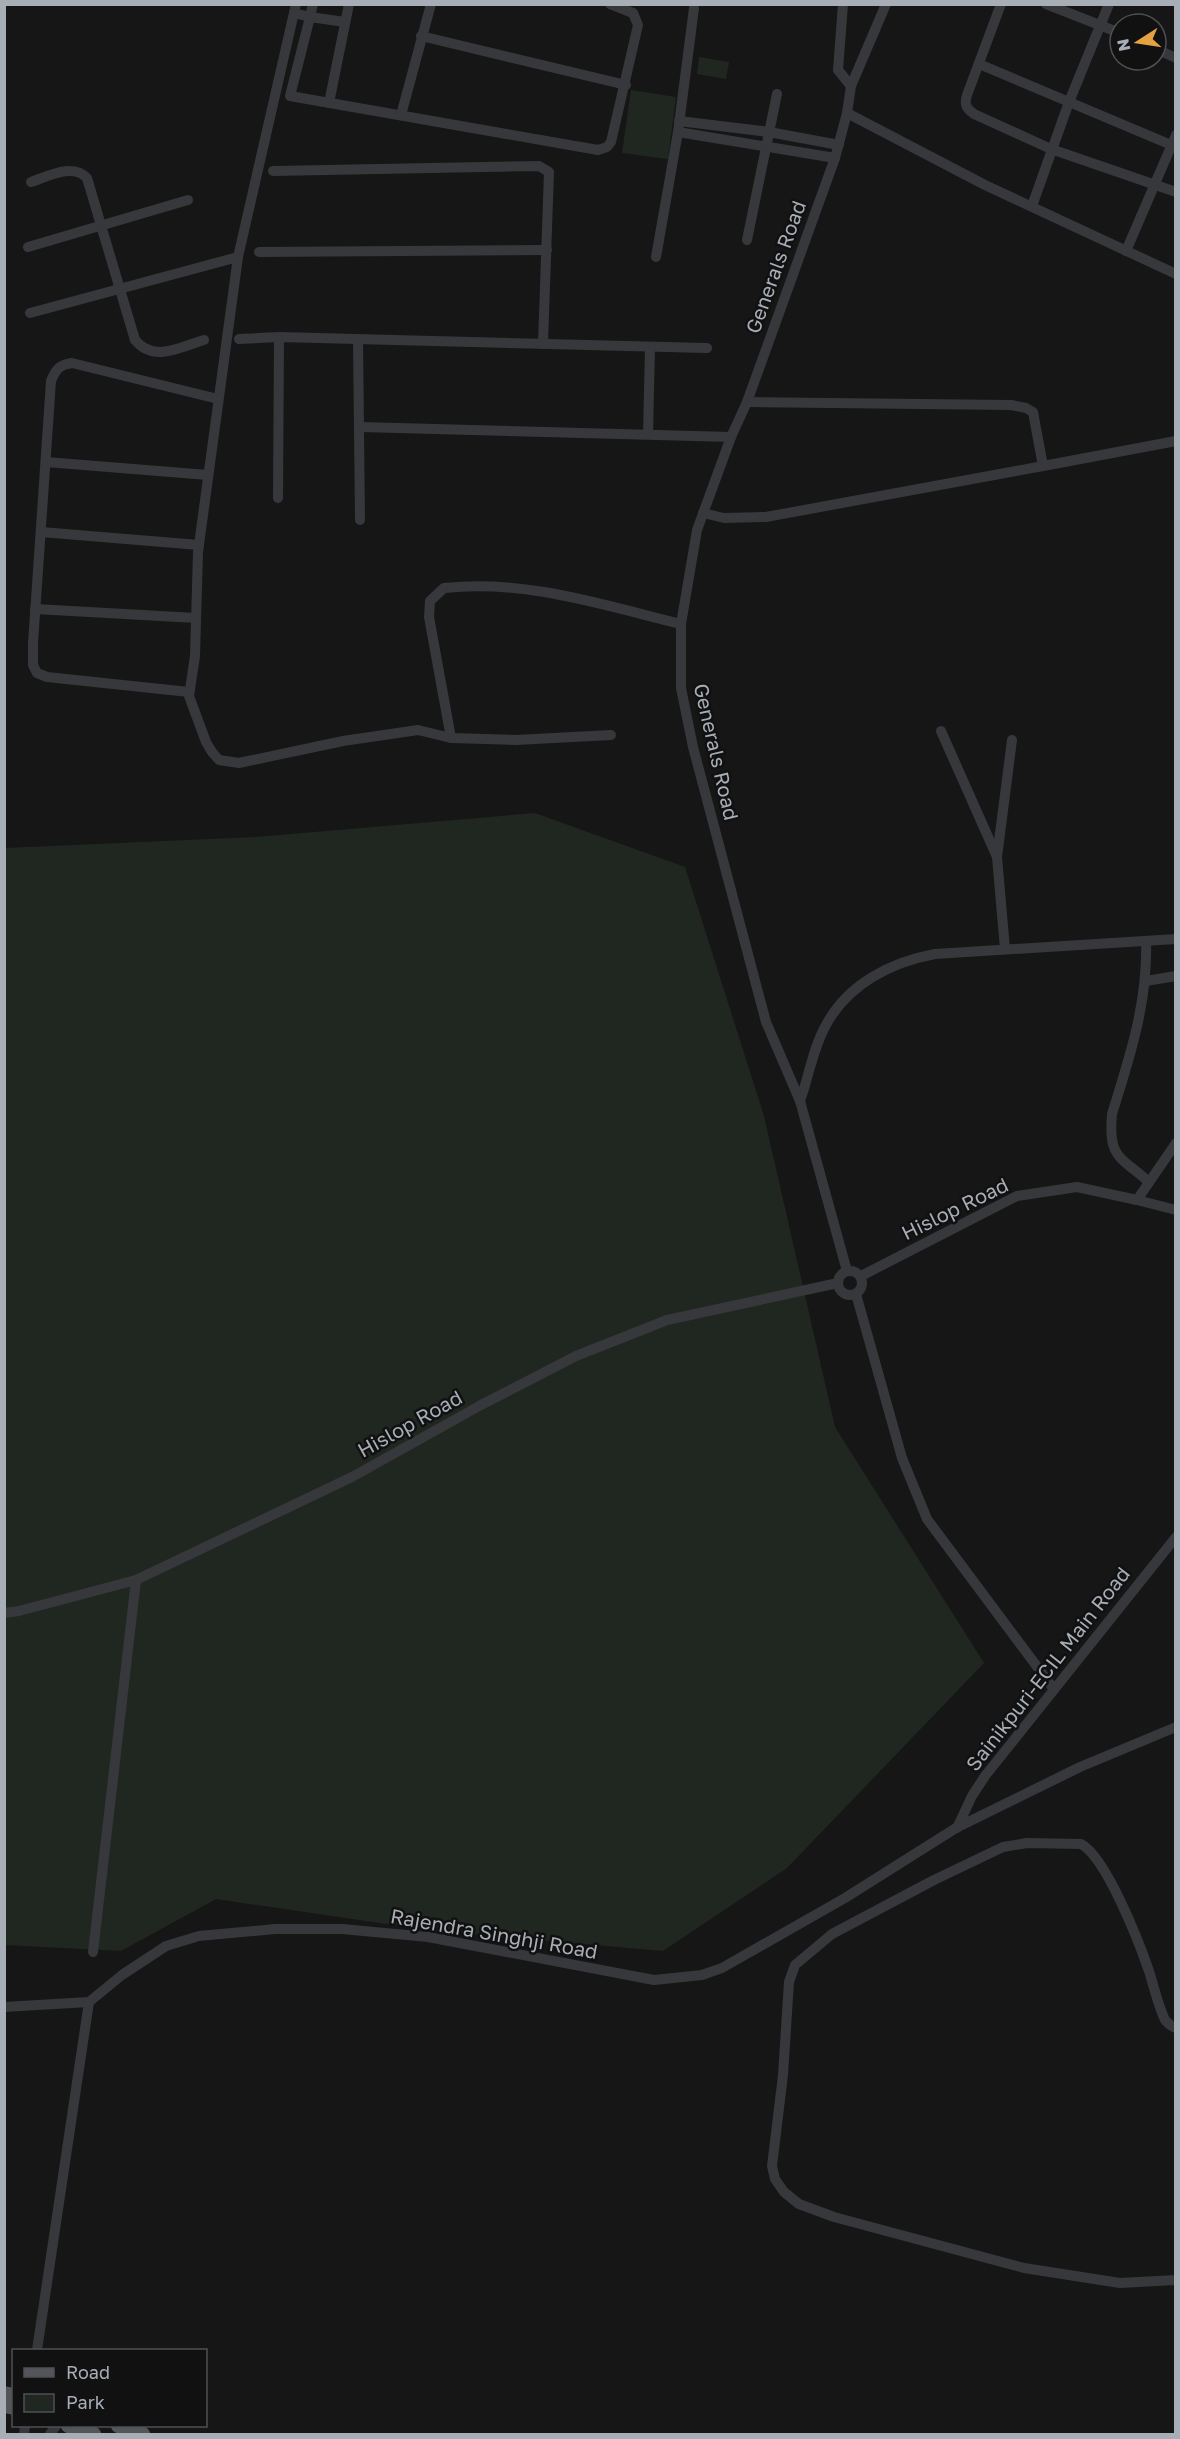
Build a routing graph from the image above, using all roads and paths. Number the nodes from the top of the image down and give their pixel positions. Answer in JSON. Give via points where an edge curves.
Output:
{"nodes":[{"id":1,"x":313,"y":4,"type":"edge"},
{"id":2,"x":349,"y":4,"type":"edge"},
{"id":3,"x":431,"y":4,"type":"edge"},
{"id":4,"x":610,"y":4,"type":"edge"},
{"id":5,"x":843,"y":4,"type":"edge"},
{"id":6,"x":886,"y":4,"type":"edge"},
{"id":7,"x":1001,"y":4,"type":"edge"},
{"id":8,"x":1046,"y":4,"type":"edge"},
{"id":9,"x":1109,"y":4,"type":"edge"},
{"id":10,"x":694,"y":8,"type":"dead end"},
{"id":11,"x":295,"y":9,"type":"edge"},
{"id":12,"x":310,"y":16,"type":"junction"},
{"id":13,"x":345,"y":22,"type":"junction"},
{"id":14,"x":1100,"y":25,"type":"junction"},
{"id":15,"x":1108,"y":28,"type":"edge"},
{"id":16,"x":421,"y":36,"type":"junction"},
{"id":17,"x":979,"y":64,"type":"junction"},
{"id":18,"x":626,"y":85,"type":"junction"},
{"id":19,"x":851,"y":86,"type":"junction"},
{"id":20,"x":777,"y":94,"type":"dead end"},
{"id":21,"x":1069,"y":102,"type":"junction"},
{"id":22,"x":329,"y":103,"type":"junction"},
{"id":23,"x":847,"y":113,"type":"junction"},
{"id":24,"x":401,"y":115,"type":"junction"},
{"id":25,"x":679,"y":127,"type":"junction"},
{"id":26,"x":769,"y":132,"type":"junction"},
{"id":27,"x":1174,"y":142,"type":"edge"},
{"id":28,"x":839,"y":145,"type":"junction"},
{"id":29,"x":766,"y":147,"type":"junction"},
{"id":30,"x":1051,"y":149,"type":"junction"},
{"id":31,"x":835,"y":158,"type":"junction"},
{"id":32,"x":273,"y":171,"type":"dead end"},
{"id":33,"x":31,"y":182,"type":"dead end"},
{"id":34,"x":1155,"y":184,"type":"junction"},
{"id":35,"x":1176,"y":192,"type":"edge"},
{"id":36,"x":188,"y":200,"type":"dead end"},
{"id":37,"x":1032,"y":206,"type":"junction"},
{"id":38,"x":101,"y":226,"type":"junction"},
{"id":39,"x":747,"y":240,"type":"dead end"},
{"id":40,"x":28,"y":247,"type":"dead end"},
{"id":41,"x":547,"y":250,"type":"junction"},
{"id":42,"x":1126,"y":251,"type":"junction"},
{"id":43,"x":259,"y":252,"type":"dead end"},
{"id":44,"x":238,"y":257,"type":"junction"},
{"id":45,"x":656,"y":257,"type":"dead end"},
{"id":46,"x":1176,"y":274,"type":"edge"},
{"id":47,"x":120,"y":288,"type":"junction"},
{"id":48,"x":30,"y":313,"type":"dead end"},
{"id":49,"x":279,"y":337,"type":"junction"},
{"id":50,"x":239,"y":339,"type":"dead end"},
{"id":51,"x":358,"y":339,"type":"junction"},
{"id":52,"x":204,"y":340,"type":"dead end"},
{"id":53,"x":543,"y":344,"type":"junction"},
{"id":54,"x":650,"y":347,"type":"junction"},
{"id":55,"x":707,"y":348,"type":"dead end"},
{"id":56,"x":218,"y":399,"type":"junction"},
{"id":57,"x":747,"y":402,"type":"junction"},
{"id":58,"x":360,"y":427,"type":"junction"},
{"id":59,"x":648,"y":434,"type":"junction"},
{"id":60,"x":731,"y":437,"type":"junction"},
{"id":61,"x":1176,"y":441,"type":"edge"},
{"id":62,"x":46,"y":462,"type":"junction"},
{"id":63,"x":1043,"y":466,"type":"junction"},
{"id":64,"x":208,"y":475,"type":"junction"},
{"id":65,"x":278,"y":498,"type":"dead end"},
{"id":66,"x":703,"y":513,"type":"junction"},
{"id":67,"x":360,"y":520,"type":"dead end"},
{"id":68,"x":41,"y":532,"type":"junction"},
{"id":69,"x":199,"y":545,"type":"junction"},
{"id":70,"x":35,"y":609,"type":"junction"},
{"id":71,"x":196,"y":618,"type":"junction"},
{"id":72,"x":681,"y":624,"type":"junction"},
{"id":73,"x":189,"y":692,"type":"junction"},
{"id":74,"x":941,"y":731,"type":"dead end"},
{"id":75,"x":611,"y":735,"type":"dead end"},
{"id":76,"x":452,"y":738,"type":"junction"},
{"id":77,"x":1012,"y":740,"type":"dead end"},
{"id":78,"x":997,"y":857,"type":"junction"},
{"id":79,"x":1176,"y":939,"type":"edge"},
{"id":80,"x":1146,"y":941,"type":"junction"},
{"id":81,"x":1005,"y":949,"type":"junction"},
{"id":82,"x":1176,"y":976,"type":"edge"},
{"id":83,"x":1146,"y":981,"type":"junction"},
{"id":84,"x":800,"y":1101,"type":"junction"},
{"id":85,"x":1176,"y":1143,"type":"edge"},
{"id":86,"x":1149,"y":1182,"type":"junction"},
{"id":87,"x":1137,"y":1200,"type":"junction"},
{"id":88,"x":1176,"y":1210,"type":"edge"},
{"id":89,"x":847,"y":1271,"type":"junction"},
{"id":90,"x":861,"y":1276,"type":"junction"},
{"id":91,"x":838,"y":1283,"type":"junction"},
{"id":92,"x":856,"y":1294,"type":"junction"},
{"id":93,"x":1176,"y":1537,"type":"edge"},
{"id":94,"x":136,"y":1580,"type":"junction"},
{"id":95,"x":4,"y":1613,"type":"edge"},
{"id":96,"x":1053,"y":1688,"type":"junction"},
{"id":97,"x":1176,"y":1727,"type":"edge"},
{"id":98,"x":957,"y":1828,"type":"junction"},
{"id":99,"x":93,"y":1952,"type":"dead end"},
{"id":100,"x":89,"y":2002,"type":"junction"},
{"id":101,"x":4,"y":2007,"type":"edge"},
{"id":102,"x":1176,"y":2028,"type":"edge"},
{"id":103,"x":1176,"y":2280,"type":"edge"},
{"id":104,"x":37,"y":2349,"type":"edge"},
{"id":105,"x":71,"y":2427,"type":"edge"},
{"id":106,"x":121,"y":2427,"type":"edge"},
{"id":107,"x":94,"y":2434,"type":"edge"},
{"id":108,"x":143,"y":2434,"type":"edge"}],
"edges":[{"from":1,"to":12,"type":"street"},
{"from":2,"to":13,"type":"street"},
{"from":3,"to":16,"type":"street"},
{"from":4,"to":18,"type":"street","via":[[633,13],[638,25]]},
{"from":5,"to":19,"type":"street","via":[[838,70]]},
{"from":6,"to":19,"type":"street","name":"Generals Road"},
{"from":7,"to":17,"type":"street"},
{"from":8,"to":14,"type":"street"},
{"from":9,"to":14,"type":"street"},
{"from":10,"to":25,"type":"street"},
{"from":11,"to":12,"type":"street"},
{"from":11,"to":44,"type":"street"},
{"from":12,"to":13,"type":"street"},
{"from":12,"to":22,"type":"street","via":[[290,96]]},
{"from":13,"to":22,"type":"street"},
{"from":14,"to":15,"type":"street"},
{"from":14,"to":21,"type":"street"},
{"from":16,"to":18,"type":"street"},
{"from":16,"to":24,"type":"street"},
{"from":17,"to":21,"type":"street"},
{"from":17,"to":30,"type":"street","via":[[967,96],[967,109]]},
{"from":18,"to":24,"type":"street","via":[[611,142],[598,150]]},
{"from":19,"to":23,"type":"street","name":"Generals Road"},
{"from":20,"to":26,"type":"street"},
{"from":21,"to":27,"type":"street"},
{"from":21,"to":30,"type":"street"},
{"from":22,"to":24,"type":"street"},
{"from":23,"to":28,"type":"street","name":"Generals Road"},
{"from":23,"to":37,"type":"street"},
{"from":25,"to":26,"type":"street"},
{"from":25,"to":29,"type":"street"},
{"from":25,"to":45,"type":"street"},
{"from":26,"to":28,"type":"street"},
{"from":26,"to":29,"type":"street"},
{"from":27,"to":34,"type":"street"},
{"from":28,"to":31,"type":"street","name":"Generals Road"},
{"from":29,"to":31,"type":"street"},
{"from":29,"to":39,"type":"street"},
{"from":30,"to":34,"type":"street"},
{"from":30,"to":37,"type":"street"},
{"from":31,"to":57,"type":"street","name":"Generals Road"},
{"from":32,"to":41,"type":"street","via":[[539,166],[549,172]]},
{"from":33,"to":38,"type":"street","via":[[69,170],[81,172],[87,178]]},
{"from":34,"to":35,"type":"street"},
{"from":34,"to":42,"type":"street"},
{"from":36,"to":38,"type":"street"},
{"from":37,"to":42,"type":"street"},
{"from":38,"to":40,"type":"street"},
{"from":38,"to":47,"type":"street"},
{"from":41,"to":43,"type":"street"},
{"from":41,"to":53,"type":"street"},
{"from":42,"to":46,"type":"street"},
{"from":44,"to":47,"type":"street"},
{"from":44,"to":56,"type":"street"},
{"from":47,"to":48,"type":"street"},
{"from":47,"to":52,"type":"street","via":[[135,340],[143,349],[158,353]]},
{"from":49,"to":50,"type":"street"},
{"from":49,"to":51,"type":"street"},
{"from":49,"to":65,"type":"street"},
{"from":51,"to":53,"type":"street"},
{"from":51,"to":58,"type":"street"},
{"from":53,"to":54,"type":"street"},
{"from":54,"to":55,"type":"street"},
{"from":54,"to":59,"type":"street"},
{"from":56,"to":62,"type":"street","via":[[72,363],[61,365],[51,381]]},
{"from":56,"to":64,"type":"street"},
{"from":57,"to":60,"type":"street","name":"Generals Road"},
{"from":57,"to":63,"type":"street","via":[[988,404],[1026,408],[1033,412]]},
{"from":58,"to":59,"type":"street"},
{"from":58,"to":67,"type":"street"},
{"from":59,"to":60,"type":"street"},
{"from":60,"to":66,"type":"street","name":"Generals Road"},
{"from":61,"to":63,"type":"street"},
{"from":62,"to":64,"type":"street"},
{"from":62,"to":68,"type":"street"},
{"from":63,"to":66,"type":"street","via":[[766,518],[724,518]]},
{"from":64,"to":69,"type":"street"},
{"from":66,"to":72,"type":"street","name":"Generals Road"},
{"from":68,"to":69,"type":"street"},
{"from":68,"to":70,"type":"street"},
{"from":69,"to":71,"type":"street"},
{"from":70,"to":71,"type":"street"},
{"from":70,"to":73,"type":"street","via":[[33,665],[37,673]]},
{"from":71,"to":73,"type":"street"},
{"from":72,"to":76,"type":"street","via":[[544,591],[493,586],[444,588],[430,601],[429,617]]},
{"from":72,"to":84,"type":"street","name":"Generals Road","via":[[681,688],[693,747],[766,1022]]},
{"from":73,"to":76,"type":"street","via":[[212,752],[219,760],[231,763],[417,730]]},
{"from":74,"to":78,"type":"street"},
{"from":75,"to":76,"type":"street","via":[[516,740]]},
{"from":77,"to":78,"type":"street"},
{"from":78,"to":81,"type":"street"},
{"from":79,"to":80,"type":"street"},
{"from":80,"to":81,"type":"street"},
{"from":80,"to":83,"type":"street"},
{"from":81,"to":84,"type":"street","via":[[914,958],[870,978],[841,1004],[825,1026]]},
{"from":82,"to":83,"type":"street"},
{"from":83,"to":86,"type":"street","via":[[1134,1047],[1111,1125],[1114,1152]]},
{"from":84,"to":89,"type":"street","name":"Generals Road"},
{"from":85,"to":86,"type":"street"},
{"from":86,"to":87,"type":"street"},
{"from":87,"to":88,"type":"street","name":"Hislop Road"},
{"from":87,"to":90,"type":"street","name":"Hislop Road","via":[[1077,1187],[1017,1196]]},
{"from":89,"to":90,"type":"street"},
{"from":89,"to":91,"type":"street"},
{"from":90,"to":92,"type":"street","via":[[862,1286]]},
{"from":91,"to":92,"type":"street","via":[[844,1293]]},
{"from":91,"to":94,"type":"street","name":"Hislop Road","via":[[667,1320],[576,1356],[352,1477]]},
{"from":92,"to":96,"type":"street","via":[[902,1458],[927,1519]]},
{"from":93,"to":96,"type":"street","name":"Sainikpuri-ECIL Main Road"},
{"from":94,"to":95,"type":"street","name":"Hislop Road"},
{"from":94,"to":99,"type":"street"},
{"from":96,"to":98,"type":"street","name":"Sainikpuri-ECIL Main Road","via":[[985,1776]]},
{"from":97,"to":98,"type":"street","name":"Rajendra Singhji Road","via":[[1080,1767]]},
{"from":98,"to":100,"type":"street","name":"Rajendra Singhji Road","via":[[836,1903],[722,1968],[702,1975],[654,1980],[428,1937],[342,1929],[275,1929],[200,1936],[166,1947]]},
{"from":100,"to":101,"type":"street"},
{"from":100,"to":104,"type":"street"},
{"from":102,"to":103,"type":"street","via":[[1166,2021],[1124,1911],[1089,1848],[1081,1844],[1028,1843],[1003,1847],[832,1934],[795,1965],[789,1982],[772,2166],[784,2192],[799,2204],[834,2217],[1024,2268],[1120,2283]]},
{"from":105,"to":107,"type":"main road"},
{"from":106,"to":108,"type":"main road"}]}
